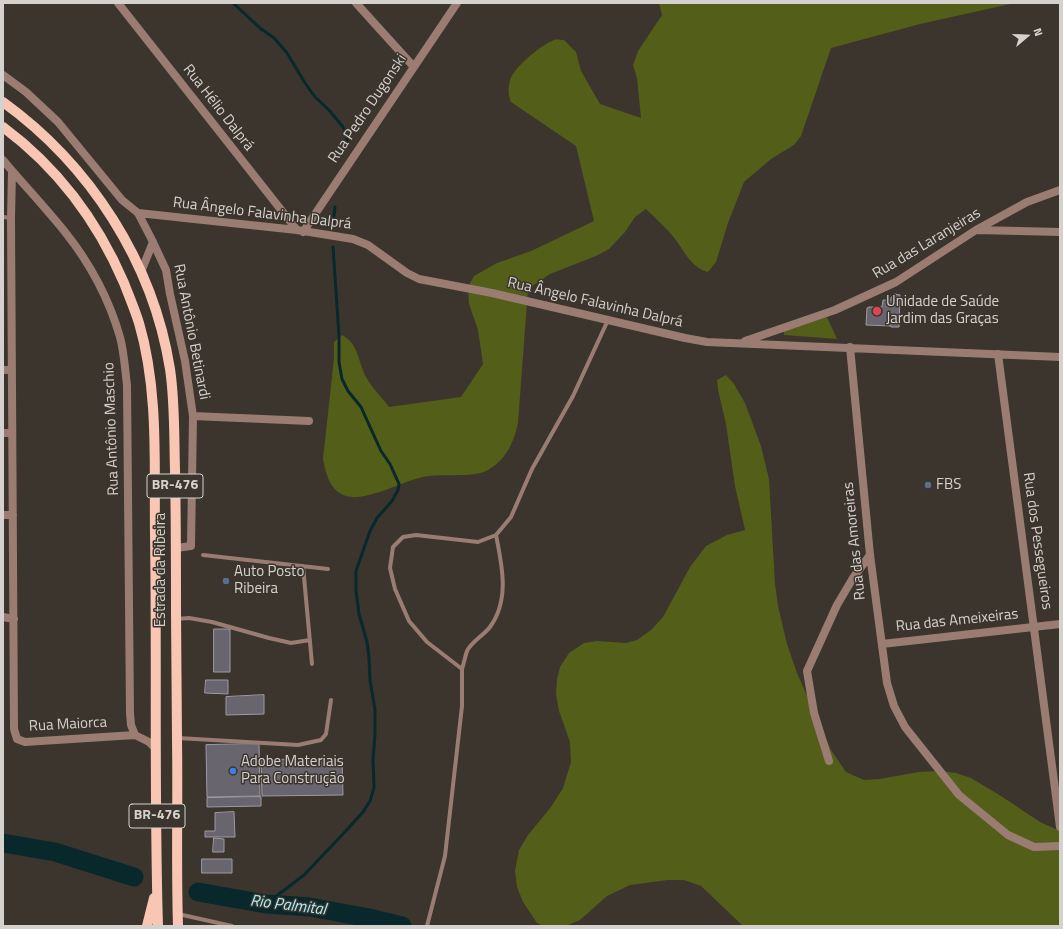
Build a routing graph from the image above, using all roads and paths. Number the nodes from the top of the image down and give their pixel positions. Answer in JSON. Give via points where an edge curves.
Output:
{"nodes":[{"id":1,"x":118,"y":3,"type":"edge"},
{"id":2,"x":356,"y":3,"type":"edge"},
{"id":3,"x":457,"y":3,"type":"edge"},
{"id":4,"x":414,"y":67,"type":"junction"},
{"id":5,"x":3,"y":75,"type":"edge"},
{"id":6,"x":3,"y":102,"type":"edge"},
{"id":7,"x":3,"y":127,"type":"edge"},
{"id":8,"x":3,"y":160,"type":"edge"},
{"id":9,"x":12,"y":171,"type":"junction"},
{"id":10,"x":1060,"y":190,"type":"edge"},
{"id":11,"x":138,"y":213,"type":"junction"},
{"id":12,"x":7,"y":217,"type":"edge"},
{"id":13,"x":976,"y":230,"type":"junction"},
{"id":14,"x":300,"y":231,"type":"junction"},
{"id":15,"x":1060,"y":232,"type":"edge"},
{"id":16,"x":153,"y":242,"type":"junction"},
{"id":17,"x":141,"y":272,"type":"junction"},
{"id":18,"x":608,"y":320,"type":"junction"},
{"id":19,"x":739,"y":343,"type":"junction"},
{"id":20,"x":850,"y":347,"type":"junction"},
{"id":21,"x":998,"y":354,"type":"junction"},
{"id":22,"x":1060,"y":357,"type":"edge"},
{"id":23,"x":3,"y":370,"type":"edge"},
{"id":24,"x":12,"y":370,"type":"junction"},
{"id":25,"x":193,"y":416,"type":"junction"},
{"id":26,"x":309,"y":421,"type":"dead end"},
{"id":27,"x":3,"y":433,"type":"edge"},
{"id":28,"x":12,"y":433,"type":"junction"},
{"id":29,"x":3,"y":515,"type":"edge"},
{"id":30,"x":13,"y":515,"type":"junction"},
{"id":31,"x":496,"y":535,"type":"junction"},
{"id":32,"x":176,"y":548,"type":"junction"},
{"id":33,"x":203,"y":555,"type":"dead end"},
{"id":34,"x":870,"y":555,"type":"junction"},
{"id":35,"x":303,"y":566,"type":"junction"},
{"id":36,"x":328,"y":568,"type":"dead end"},
{"id":37,"x":3,"y":617,"type":"edge"},
{"id":38,"x":14,"y":619,"type":"junction"},
{"id":39,"x":176,"y":619,"type":"junction"},
{"id":40,"x":1060,"y":624,"type":"edge"},
{"id":41,"x":1034,"y":627,"type":"junction"},
{"id":42,"x":310,"y":640,"type":"junction"},
{"id":43,"x":882,"y":644,"type":"junction"},
{"id":44,"x":312,"y":664,"type":"dead end"},
{"id":45,"x":462,"y":669,"type":"junction"},
{"id":46,"x":331,"y":700,"type":"dead end"},
{"id":47,"x":135,"y":735,"type":"junction"},
{"id":48,"x":177,"y":738,"type":"junction"},
{"id":49,"x":156,"y":750,"type":"junction"},
{"id":50,"x":829,"y":761,"type":"dead end"},
{"id":51,"x":1060,"y":827,"type":"edge"},
{"id":52,"x":1060,"y":846,"type":"edge"},
{"id":53,"x":157,"y":882,"type":"junction"},
{"id":54,"x":177,"y":914,"type":"junction"},
{"id":55,"x":428,"y":924,"type":"edge"},
{"id":56,"x":147,"y":926,"type":"edge"},
{"id":57,"x":158,"y":926,"type":"edge"},
{"id":58,"x":178,"y":926,"type":"edge"},
{"id":59,"x":232,"y":926,"type":"edge"}],
"edges":[{"from":1,"to":14,"type":"street","name":"Rua Hélio Dalprá"},
{"from":2,"to":4,"type":"street"},
{"from":3,"to":4,"type":"street","name":"Rua Pedro Dugonski"},
{"from":4,"to":14,"type":"street","name":"Rua Pedro Dugonski"},
{"from":5,"to":11,"type":"street","name":"Rua Antônio Betinardi","via":[[26,92],[58,122],[122,200]]},
{"from":6,"to":17,"type":"main road","name":"Estrada da Ribeira","number":"BR-476","via":[[46,138],[91,186],[112,216]]},
{"from":7,"to":49,"type":"main road","name":"Estrada da Ribeira","number":"BR-476","via":[[48,166],[75,197],[98,230],[116,264],[139,323],[149,370],[153,407]]},
{"from":8,"to":9,"type":"street","name":"Rua Antônio Maschio"},
{"from":9,"to":12,"type":"street","name":"Rua Maiorca"},
{"from":9,"to":47,"type":"street","name":"Rua Antônio Maschio","via":[[65,232],[86,262],[120,337],[127,385],[130,714]]},
{"from":10,"to":13,"type":"street","name":"Rua das Laranjeiras","via":[[1027,202]]},
{"from":11,"to":14,"type":"street","name":"Rua Ângelo Falavinha Dalprá"},
{"from":11,"to":16,"type":"street","name":"Rua Antônio Betinardi"},
{"from":12,"to":24,"type":"street","name":"Rua Maiorca"},
{"from":13,"to":15,"type":"street"},
{"from":13,"to":19,"type":"street","name":"Rua das Laranjeiras","via":[[896,282],[835,310]]},
{"from":14,"to":18,"type":"street","name":"Rua Ângelo Falavinha Dalprá","via":[[353,238],[420,279]]},
{"from":16,"to":17,"type":"street"},
{"from":16,"to":25,"type":"street","name":"Rua Antônio Betinardi","via":[[166,270],[185,360]]},
{"from":17,"to":32,"type":"main road","name":"Estrada da Ribeira","number":"BR-476","via":[[157,314],[170,368],[173,394]]},
{"from":18,"to":19,"type":"street","name":"Rua Ângelo Falavinha Dalprá","via":[[707,342]]},
{"from":18,"to":31,"type":"lane","via":[[573,396],[532,469],[511,518]]},
{"from":19,"to":20,"type":"street","name":"Rua Ângelo Falavinha Dalprá"},
{"from":20,"to":21,"type":"street","name":"Rua Ângelo Falavinha Dalprá"},
{"from":20,"to":34,"type":"street","name":"Rua das Amoreiras"},
{"from":21,"to":22,"type":"street","name":"Rua Ângelo Falavinha Dalprá"},
{"from":21,"to":41,"type":"street","name":"Rua dos Pessegueiros"},
{"from":23,"to":24,"type":"street"},
{"from":24,"to":28,"type":"street","name":"Rua Maiorca"},
{"from":25,"to":26,"type":"street"},
{"from":25,"to":32,"type":"street","name":"Rua Antônio Betinardi","via":[[191,546]]},
{"from":27,"to":28,"type":"street"},
{"from":28,"to":30,"type":"street","name":"Rua Maiorca"},
{"from":29,"to":30,"type":"street"},
{"from":30,"to":38,"type":"street","name":"Rua Maiorca"},
{"from":31,"to":45,"type":"lane","via":[[503,592],[500,608],[490,627],[467,650]]},
{"from":31,"to":45,"type":"lane","via":[[478,542],[416,535],[403,537],[393,547],[390,568],[395,589],[409,622],[427,642]]},
{"from":32,"to":39,"type":"main road","name":"Estrada da Ribeira","number":"BR-476"},
{"from":33,"to":35,"type":"lane"},
{"from":34,"to":43,"type":"street","name":"Rua das Amoreiras"},
{"from":34,"to":50,"type":"street","via":[[837,605],[807,670],[814,713]]},
{"from":35,"to":36,"type":"lane"},
{"from":35,"to":42,"type":"lane"},
{"from":37,"to":38,"type":"street"},
{"from":38,"to":47,"type":"street","name":"Rua Maiorca","via":[[14,729],[17,739],[25,742]]},
{"from":39,"to":42,"type":"lane","via":[[189,618],[212,622],[291,643]]},
{"from":39,"to":48,"type":"main road","name":"Estrada da Ribeira","number":"BR-476"},
{"from":40,"to":41,"type":"street","name":"Rua das Ameixeiras"},
{"from":41,"to":43,"type":"street","name":"Rua das Ameixeiras"},
{"from":41,"to":51,"type":"street","name":"Rua dos Pessegueiros"},
{"from":42,"to":44,"type":"lane"},
{"from":43,"to":52,"type":"street","name":"Rua das Amoreiras","via":[[887,683],[894,706],[905,727],[959,795],[1008,835],[1034,847]]},
{"from":45,"to":55,"type":"lane","via":[[462,706],[446,849]]},
{"from":46,"to":48,"type":"lane","via":[[326,734],[321,740],[298,745]]},
{"from":47,"to":49,"type":"street","via":[[149,742]]},
{"from":48,"to":54,"type":"main road","name":"Estrada da Ribeira","number":"BR-476"},
{"from":49,"to":53,"type":"main road","name":"Estrada da Ribeira","number":"BR-476"},
{"from":53,"to":56,"type":"main road"},
{"from":53,"to":57,"type":"main road","name":"Estrada da Ribeira","number":"BR-476"},
{"from":54,"to":58,"type":"main road","name":"Estrada da Ribeira","number":"BR-476"},
{"from":54,"to":59,"type":"lane"}]}
